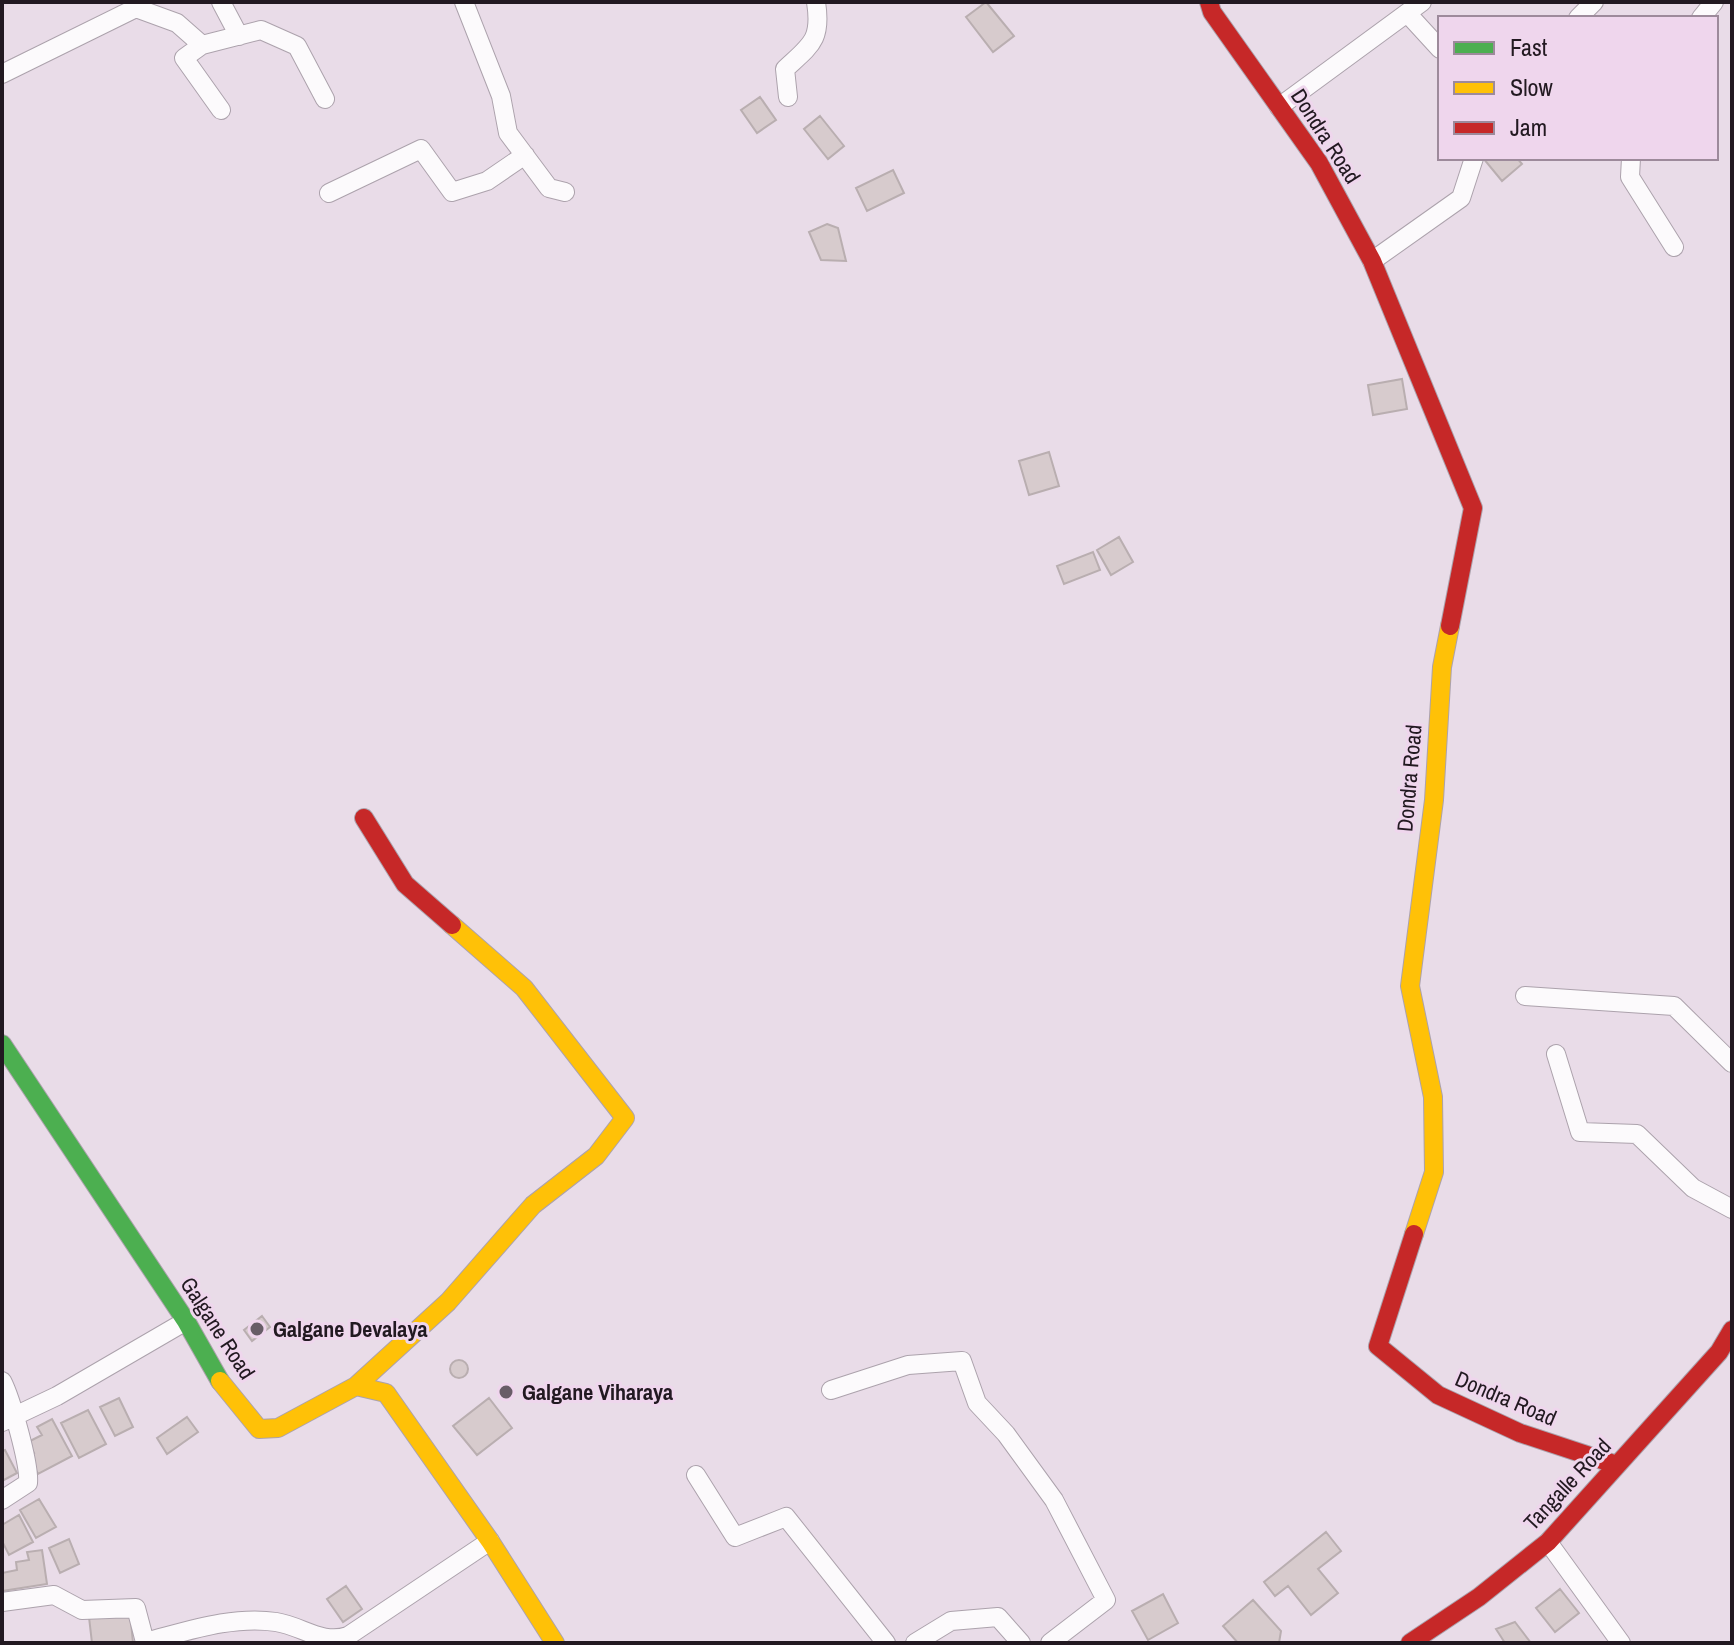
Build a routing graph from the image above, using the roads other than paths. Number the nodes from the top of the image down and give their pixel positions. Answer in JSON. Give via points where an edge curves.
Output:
{"nodes":[{"id":1,"x":221,"y":2,"type":"edge"},
{"id":2,"x":464,"y":2,"type":"edge"},
{"id":3,"x":816,"y":2,"type":"edge"},
{"id":4,"x":1215,"y":5,"type":"edge"},
{"id":5,"x":1414,"y":7,"type":"edge"},
{"id":6,"x":239,"y":36,"type":"junction"},
{"id":7,"x":202,"y":45,"type":"junction"},
{"id":8,"x":1438,"y":46,"type":"edge"},
{"id":9,"x":2,"y":74,"type":"edge"},
{"id":10,"x":788,"y":97,"type":"dead end"},
{"id":11,"x":325,"y":99,"type":"dead end"},
{"id":12,"x":1279,"y":107,"type":"junction"},
{"id":13,"x":221,"y":110,"type":"dead end"},
{"id":14,"x":525,"y":155,"type":"junction"},
{"id":15,"x":1473,"y":160,"type":"edge"},
{"id":16,"x":1631,"y":160,"type":"edge"},
{"id":17,"x":565,"y":192,"type":"dead end"},
{"id":18,"x":329,"y":193,"type":"dead end"},
{"id":19,"x":1674,"y":247,"type":"dead end"},
{"id":20,"x":1372,"y":261,"type":"junction"},
{"id":21,"x":364,"y":818,"type":"dead end"},
{"id":22,"x":1525,"y":996,"type":"dead end"},
{"id":23,"x":2,"y":1044,"type":"edge"},
{"id":24,"x":1556,"y":1054,"type":"dead end"},
{"id":25,"x":1732,"y":1063,"type":"edge"},
{"id":26,"x":1732,"y":1209,"type":"edge"},
{"id":27,"x":186,"y":1321,"type":"junction"},
{"id":28,"x":1732,"y":1330,"type":"edge"},
{"id":29,"x":2,"y":1381,"type":"edge"},
{"id":30,"x":356,"y":1386,"type":"junction"},
{"id":31,"x":831,"y":1390,"type":"dead end"},
{"id":32,"x":7,"y":1419,"type":"edge"},
{"id":33,"x":1617,"y":1465,"type":"junction"},
{"id":34,"x":696,"y":1475,"type":"dead end"},
{"id":35,"x":2,"y":1500,"type":"edge"},
{"id":36,"x":490,"y":1541,"type":"junction"},
{"id":37,"x":1548,"y":1542,"type":"junction"},
{"id":38,"x":2,"y":1602,"type":"edge"},
{"id":39,"x":555,"y":1643,"type":"edge"},
{"id":40,"x":886,"y":1643,"type":"edge"},
{"id":41,"x":915,"y":1643,"type":"edge"},
{"id":42,"x":1021,"y":1643,"type":"edge"},
{"id":43,"x":1050,"y":1643,"type":"edge"},
{"id":44,"x":1410,"y":1643,"type":"edge"},
{"id":45,"x":1621,"y":1643,"type":"edge"}],
"edges":[{"from":1,"to":6,"type":"street"},
{"from":2,"to":14,"type":"street","via":[[501,96],[508,133]]},
{"from":3,"to":10,"type":"street","via":[[819,24],[814,43],[785,69]]},
{"from":4,"to":12,"type":"main road","name":"Dondra Road"},
{"from":5,"to":8,"type":"street"},
{"from":5,"to":12,"type":"street"},
{"from":6,"to":7,"type":"street"},
{"from":6,"to":11,"type":"street","via":[[261,30],[297,46]]},
{"from":7,"to":9,"type":"street","via":[[177,23],[136,8]]},
{"from":7,"to":13,"type":"street","via":[[184,58]]},
{"from":12,"to":20,"type":"main road","name":"Dondra Road","via":[[1319,163]]},
{"from":14,"to":17,"type":"street","via":[[549,188]]},
{"from":14,"to":18,"type":"street","via":[[487,181],[452,192],[421,149]]},
{"from":15,"to":20,"type":"street","via":[[1461,198]]},
{"from":16,"to":19,"type":"street","via":[[1630,177]]},
{"from":20,"to":33,"type":"main road","name":"Dondra Road","via":[[1473,508],[1442,667],[1434,800],[1410,986],[1433,1097],[1434,1172],[1378,1346],[1438,1395],[1520,1433]]},
{"from":21,"to":30,"type":"main road","via":[[405,884],[524,988],[625,1118],[596,1156],[533,1205],[448,1302]]},
{"from":22,"to":25,"type":"street","via":[[1674,1006]]},
{"from":23,"to":27,"type":"main road","name":"Galgane Road"},
{"from":24,"to":26,"type":"street","via":[[1580,1132],[1637,1134],[1693,1188]]},
{"from":27,"to":30,"type":"main road","name":"Galgane Road","via":[[210,1369],[259,1429],[278,1428]]},
{"from":27,"to":32,"type":"street"},
{"from":28,"to":33,"type":"main road","name":"Tangalle Road","via":[[1719,1352]]},
{"from":29,"to":32,"type":"street","via":[[10,1396]]},
{"from":30,"to":36,"type":"main road","via":[[386,1393]]},
{"from":31,"to":43,"type":"street","via":[[908,1365],[962,1361],[977,1403],[1054,1500],[1106,1600]]},
{"from":32,"to":35,"type":"street","via":[[30,1466],[28,1483]]},
{"from":33,"to":37,"type":"main road","name":"Tangalle Road"},
{"from":34,"to":40,"type":"street","via":[[735,1537],[786,1517]]},
{"from":36,"to":38,"type":"street","via":[[334,1641],[275,1621],[218,1624],[145,1642],[136,1608],[82,1610],[54,1595]]},
{"from":36,"to":39,"type":"main road"},
{"from":37,"to":44,"type":"main road","name":"Tangalle Road"},
{"from":37,"to":45,"type":"street"},
{"from":41,"to":42,"type":"street","via":[[951,1621],[998,1617]]}]}
